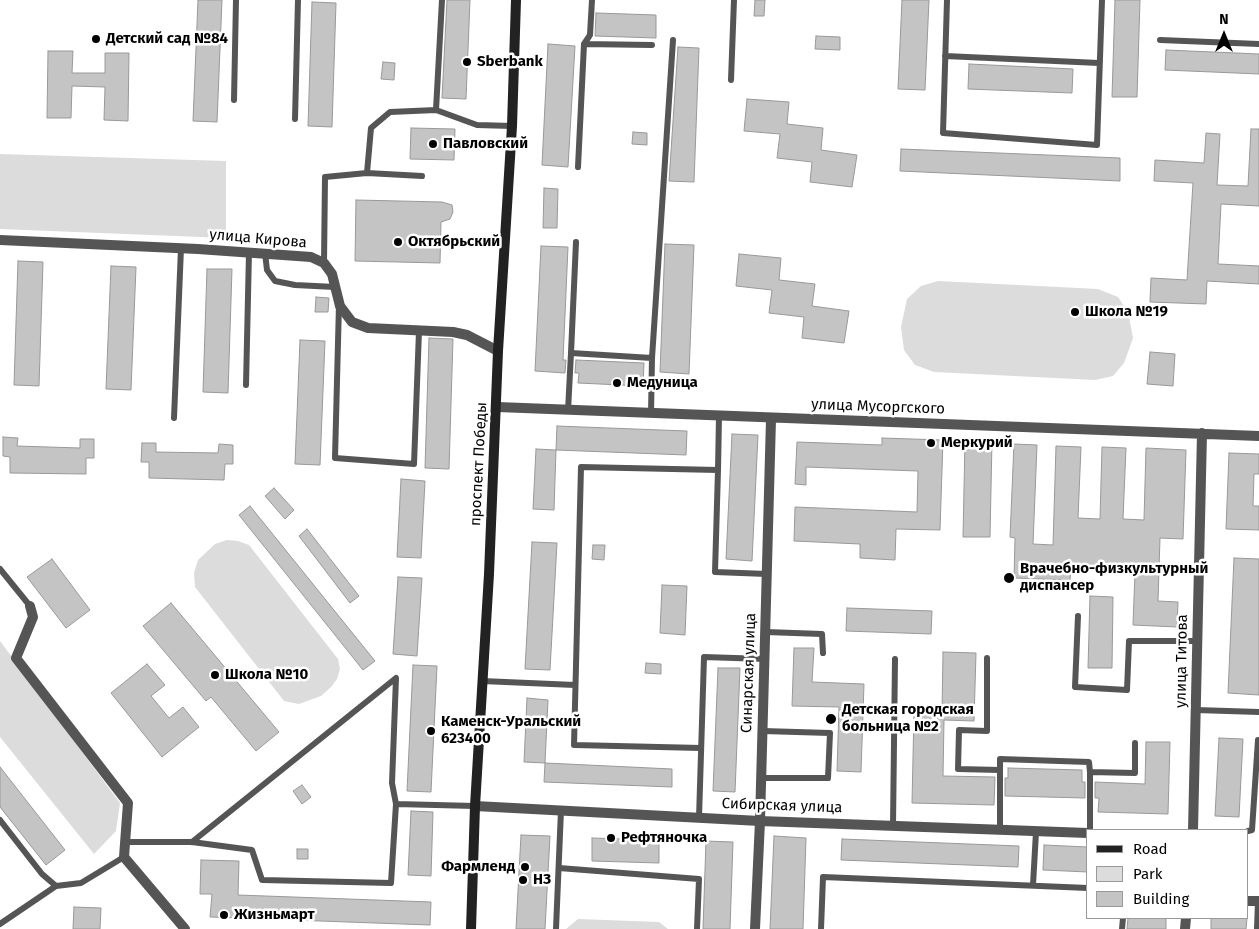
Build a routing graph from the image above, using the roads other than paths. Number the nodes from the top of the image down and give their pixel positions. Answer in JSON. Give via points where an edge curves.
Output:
{"nodes":[{"id":1,"x":236,"y":0,"type":"edge"},
{"id":2,"x":298,"y":0,"type":"edge"},
{"id":3,"x":442,"y":0,"type":"edge"},
{"id":4,"x":516,"y":0,"type":"edge"},
{"id":5,"x":592,"y":0,"type":"edge"},
{"id":6,"x":734,"y":0,"type":"edge"},
{"id":7,"x":948,"y":0,"type":"edge"},
{"id":8,"x":1102,"y":0,"type":"edge"},
{"id":9,"x":673,"y":40,"type":"dead end"},
{"id":10,"x":1160,"y":40,"type":"dead end"},
{"id":11,"x":584,"y":44,"type":"junction"},
{"id":12,"x":1259,"y":44,"type":"edge"},
{"id":13,"x":652,"y":45,"type":"dead end"},
{"id":14,"x":945,"y":56,"type":"junction"},
{"id":15,"x":1099,"y":63,"type":"junction"},
{"id":16,"x":731,"y":80,"type":"dead end"},
{"id":17,"x":234,"y":100,"type":"dead end"},
{"id":18,"x":436,"y":110,"type":"junction"},
{"id":19,"x":295,"y":119,"type":"dead end"},
{"id":20,"x":512,"y":126,"type":"junction"},
{"id":21,"x":578,"y":167,"type":"dead end"},
{"id":22,"x":367,"y":173,"type":"junction"},
{"id":23,"x":422,"y":176,"type":"dead end"},
{"id":24,"x":0,"y":240,"type":"edge"},
{"id":25,"x":576,"y":242,"type":"dead end"},
{"id":26,"x":181,"y":248,"type":"junction"},
{"id":27,"x":249,"y":252,"type":"junction"},
{"id":28,"x":266,"y":254,"type":"junction"},
{"id":29,"x":324,"y":263,"type":"junction"},
{"id":30,"x":335,"y":287,"type":"junction"},
{"id":31,"x":339,"y":303,"type":"junction"},
{"id":32,"x":419,"y":330,"type":"junction"},
{"id":33,"x":498,"y":351,"type":"junction"},
{"id":34,"x":572,"y":353,"type":"junction"},
{"id":35,"x":652,"y":358,"type":"junction"},
{"id":36,"x":246,"y":385,"type":"dead end"},
{"id":37,"x":496,"y":407,"type":"junction"},
{"id":38,"x":568,"y":411,"type":"junction"},
{"id":39,"x":651,"y":414,"type":"junction"},
{"id":40,"x":719,"y":416,"type":"junction"},
{"id":41,"x":174,"y":418,"type":"dead end"},
{"id":42,"x":771,"y":418,"type":"junction"},
{"id":43,"x":1202,"y":433,"type":"junction"},
{"id":44,"x":1259,"y":436,"type":"edge"},
{"id":45,"x":718,"y":470,"type":"junction"},
{"id":46,"x":0,"y":569,"type":"edge"},
{"id":47,"x":767,"y":574,"type":"junction"},
{"id":48,"x":30,"y":606,"type":"joint"},
{"id":49,"x":1078,"y":616,"type":"dead end"},
{"id":50,"x":766,"y":632,"type":"junction"},
{"id":51,"x":1197,"y":641,"type":"junction"},
{"id":52,"x":823,"y":653,"type":"dead end"},
{"id":53,"x":895,"y":658,"type":"dead end"},
{"id":54,"x":987,"y":658,"type":"dead end"},
{"id":55,"x":765,"y":659,"type":"junction"},
{"id":56,"x":482,"y":681,"type":"junction"},
{"id":57,"x":575,"y":685,"type":"junction"},
{"id":58,"x":1196,"y":710,"type":"junction"},
{"id":59,"x":1259,"y":712,"type":"edge"},
{"id":60,"x":763,"y":731,"type":"junction"},
{"id":61,"x":1258,"y":740,"type":"dead end"},
{"id":62,"x":1135,"y":743,"type":"dead end"},
{"id":63,"x":701,"y":748,"type":"junction"},
{"id":64,"x":1000,"y":770,"type":"junction"},
{"id":65,"x":1090,"y":772,"type":"junction"},
{"id":66,"x":762,"y":778,"type":"junction"},
{"id":67,"x":396,"y":804,"type":"junction"},
{"id":68,"x":475,"y":806,"type":"junction"},
{"id":69,"x":562,"y":810,"type":"junction"},
{"id":70,"x":699,"y":818,"type":"junction"},
{"id":71,"x":0,"y":820,"type":"edge"},
{"id":72,"x":760,"y":821,"type":"junction"},
{"id":73,"x":893,"y":826,"type":"junction"},
{"id":74,"x":1090,"y":829,"type":"edge"},
{"id":75,"x":1193,"y":829,"type":"edge"},
{"id":76,"x":1000,"y":830,"type":"junction"},
{"id":77,"x":1249,"y":831,"type":"edge"},
{"id":78,"x":1036,"y":832,"type":"junction"},
{"id":79,"x":1086,"y":834,"type":"edge"},
{"id":80,"x":126,"y":842,"type":"junction"},
{"id":81,"x":192,"y":842,"type":"junction"},
{"id":82,"x":124,"y":857,"type":"junction"},
{"id":83,"x":559,"y":868,"type":"junction"},
{"id":84,"x":1033,"y":885,"type":"junction"},
{"id":85,"x":56,"y":886,"type":"junction"},
{"id":86,"x":1086,"y":888,"type":"edge"},
{"id":87,"x":1259,"y":901,"type":"edge"},
{"id":88,"x":0,"y":924,"type":"edge"},
{"id":89,"x":185,"y":929,"type":"edge"},
{"id":90,"x":471,"y":929,"type":"edge"},
{"id":91,"x":556,"y":929,"type":"edge"},
{"id":92,"x":697,"y":929,"type":"edge"},
{"id":93,"x":755,"y":929,"type":"edge"},
{"id":94,"x":821,"y":929,"type":"edge"},
{"id":95,"x":1257,"y":929,"type":"edge"}],
"edges":[{"from":1,"to":17,"type":"lane"},
{"from":2,"to":19,"type":"lane"},
{"from":3,"to":18,"type":"lane"},
{"from":4,"to":20,"type":"main road","name":"проспект Победы"},
{"from":5,"to":11,"type":"lane","via":[[590,36]]},
{"from":6,"to":16,"type":"lane"},
{"from":7,"to":14,"type":"lane"},
{"from":8,"to":15,"type":"lane"},
{"from":9,"to":35,"type":"lane"},
{"from":10,"to":12,"type":"lane"},
{"from":11,"to":13,"type":"lane"},
{"from":11,"to":21,"type":"lane"},
{"from":14,"to":15,"type":"lane"},
{"from":14,"to":15,"type":"lane","via":[[943,133],[1097,145]]},
{"from":18,"to":20,"type":"lane","via":[[477,124]]},
{"from":18,"to":22,"type":"lane","via":[[390,112],[371,128]]},
{"from":20,"to":33,"type":"main road","name":"проспект Победы"},
{"from":22,"to":23,"type":"lane"},
{"from":22,"to":29,"type":"lane","via":[[325,177]]},
{"from":24,"to":26,"type":"street","name":"улица Кирова"},
{"from":25,"to":34,"type":"lane"},
{"from":26,"to":27,"type":"street","name":"улица Кирова"},
{"from":26,"to":41,"type":"lane"},
{"from":27,"to":28,"type":"street","name":"улица Кирова"},
{"from":27,"to":36,"type":"lane"},
{"from":28,"to":29,"type":"street","name":"улица Кирова","via":[[311,257]]},
{"from":28,"to":30,"type":"lane","via":[[267,270],[275,281]]},
{"from":29,"to":30,"type":"street","name":"улица Кирова","via":[[332,274]]},
{"from":30,"to":31,"type":"street","name":"улица Кирова"},
{"from":31,"to":32,"type":"street","name":"улица Кирова","via":[[352,322],[368,328]]},
{"from":31,"to":32,"type":"lane","via":[[335,458],[414,464]]},
{"from":32,"to":33,"type":"street","name":"улица Кирова","via":[[467,335]]},
{"from":33,"to":37,"type":"main road","name":"проспект Победы"},
{"from":34,"to":35,"type":"lane"},
{"from":34,"to":38,"type":"lane"},
{"from":35,"to":39,"type":"lane"},
{"from":37,"to":38,"type":"street","name":"улица Мусоргского"},
{"from":37,"to":56,"type":"main road","name":"проспект Победы"},
{"from":38,"to":39,"type":"street","name":"улица Мусоргского"},
{"from":39,"to":40,"type":"street","name":"улица Мусоргского"},
{"from":40,"to":42,"type":"street","name":"улица Мусоргского"},
{"from":40,"to":45,"type":"lane"},
{"from":42,"to":43,"type":"street","name":"улица Мусоргского"},
{"from":42,"to":47,"type":"street","name":"Синарская улица"},
{"from":43,"to":44,"type":"street","name":"улица Мусоргского"},
{"from":43,"to":51,"type":"street","name":"улица Титова"},
{"from":45,"to":47,"type":"lane","via":[[715,572]]},
{"from":45,"to":57,"type":"lane","via":[[581,467]]},
{"from":46,"to":48,"type":"lane"},
{"from":47,"to":50,"type":"street","name":"Синарская улица"},
{"from":48,"to":80,"type":"street","via":[[33,617],[16,658],[128,803]]},
{"from":49,"to":51,"type":"lane","via":[[1075,687],[1127,690],[1129,641]]},
{"from":50,"to":52,"type":"lane","via":[[822,634]]},
{"from":50,"to":55,"type":"street","name":"Синарская улица"},
{"from":51,"to":58,"type":"street","name":"улица Титова"},
{"from":53,"to":73,"type":"lane"},
{"from":54,"to":64,"type":"lane","via":[[986,731],[959,730],[958,769]]},
{"from":55,"to":60,"type":"street","name":"Синарская улица"},
{"from":55,"to":63,"type":"lane","via":[[704,657]]},
{"from":56,"to":57,"type":"lane"},
{"from":56,"to":68,"type":"main road","name":"проспект Победы"},
{"from":57,"to":63,"type":"lane","via":[[574,744]]},
{"from":58,"to":59,"type":"lane"},
{"from":58,"to":75,"type":"street","name":"улица Титова"},
{"from":60,"to":66,"type":"street","name":"Синарская улица"},
{"from":60,"to":66,"type":"lane","via":[[830,733],[828,778]]},
{"from":61,"to":77,"type":"lane","via":[[1252,830]]},
{"from":62,"to":65,"type":"lane","via":[[1135,773]]},
{"from":63,"to":70,"type":"lane"},
{"from":64,"to":65,"type":"lane","via":[[1000,759],[1089,762]]},
{"from":64,"to":76,"type":"lane"},
{"from":65,"to":74,"type":"lane"},
{"from":66,"to":72,"type":"street","name":"Синарская улица"},
{"from":67,"to":68,"type":"lane"},
{"from":67,"to":81,"type":"lane","via":[[391,883],[262,880],[252,850]]},
{"from":67,"to":81,"type":"lane","via":[[392,783],[396,678]]},
{"from":68,"to":69,"type":"street","name":"Сибирская улица"},
{"from":68,"to":90,"type":"main road","name":"проспект Победы"},
{"from":69,"to":70,"type":"street","name":"Сибирская улица"},
{"from":69,"to":83,"type":"lane"},
{"from":70,"to":72,"type":"street","name":"Сибирская улица"},
{"from":71,"to":85,"type":"lane","via":[[42,874]]},
{"from":72,"to":73,"type":"street","name":"Сибирская улица"},
{"from":72,"to":93,"type":"street","name":"Синарская улица"},
{"from":73,"to":76,"type":"street","name":"Сибирская улица"},
{"from":76,"to":78,"type":"street","name":"Сибирская улица"},
{"from":78,"to":79,"type":"street","name":"Сибирская улица"},
{"from":78,"to":84,"type":"lane"},
{"from":80,"to":81,"type":"lane"},
{"from":80,"to":82,"type":"street"},
{"from":82,"to":85,"type":"lane","via":[[81,884]]},
{"from":82,"to":89,"type":"street"},
{"from":83,"to":91,"type":"lane"},
{"from":83,"to":92,"type":"lane","via":[[699,879]]},
{"from":84,"to":86,"type":"lane"},
{"from":84,"to":94,"type":"lane","via":[[823,877]]},
{"from":85,"to":88,"type":"lane"},
{"from":87,"to":95,"type":"lane"}]}
